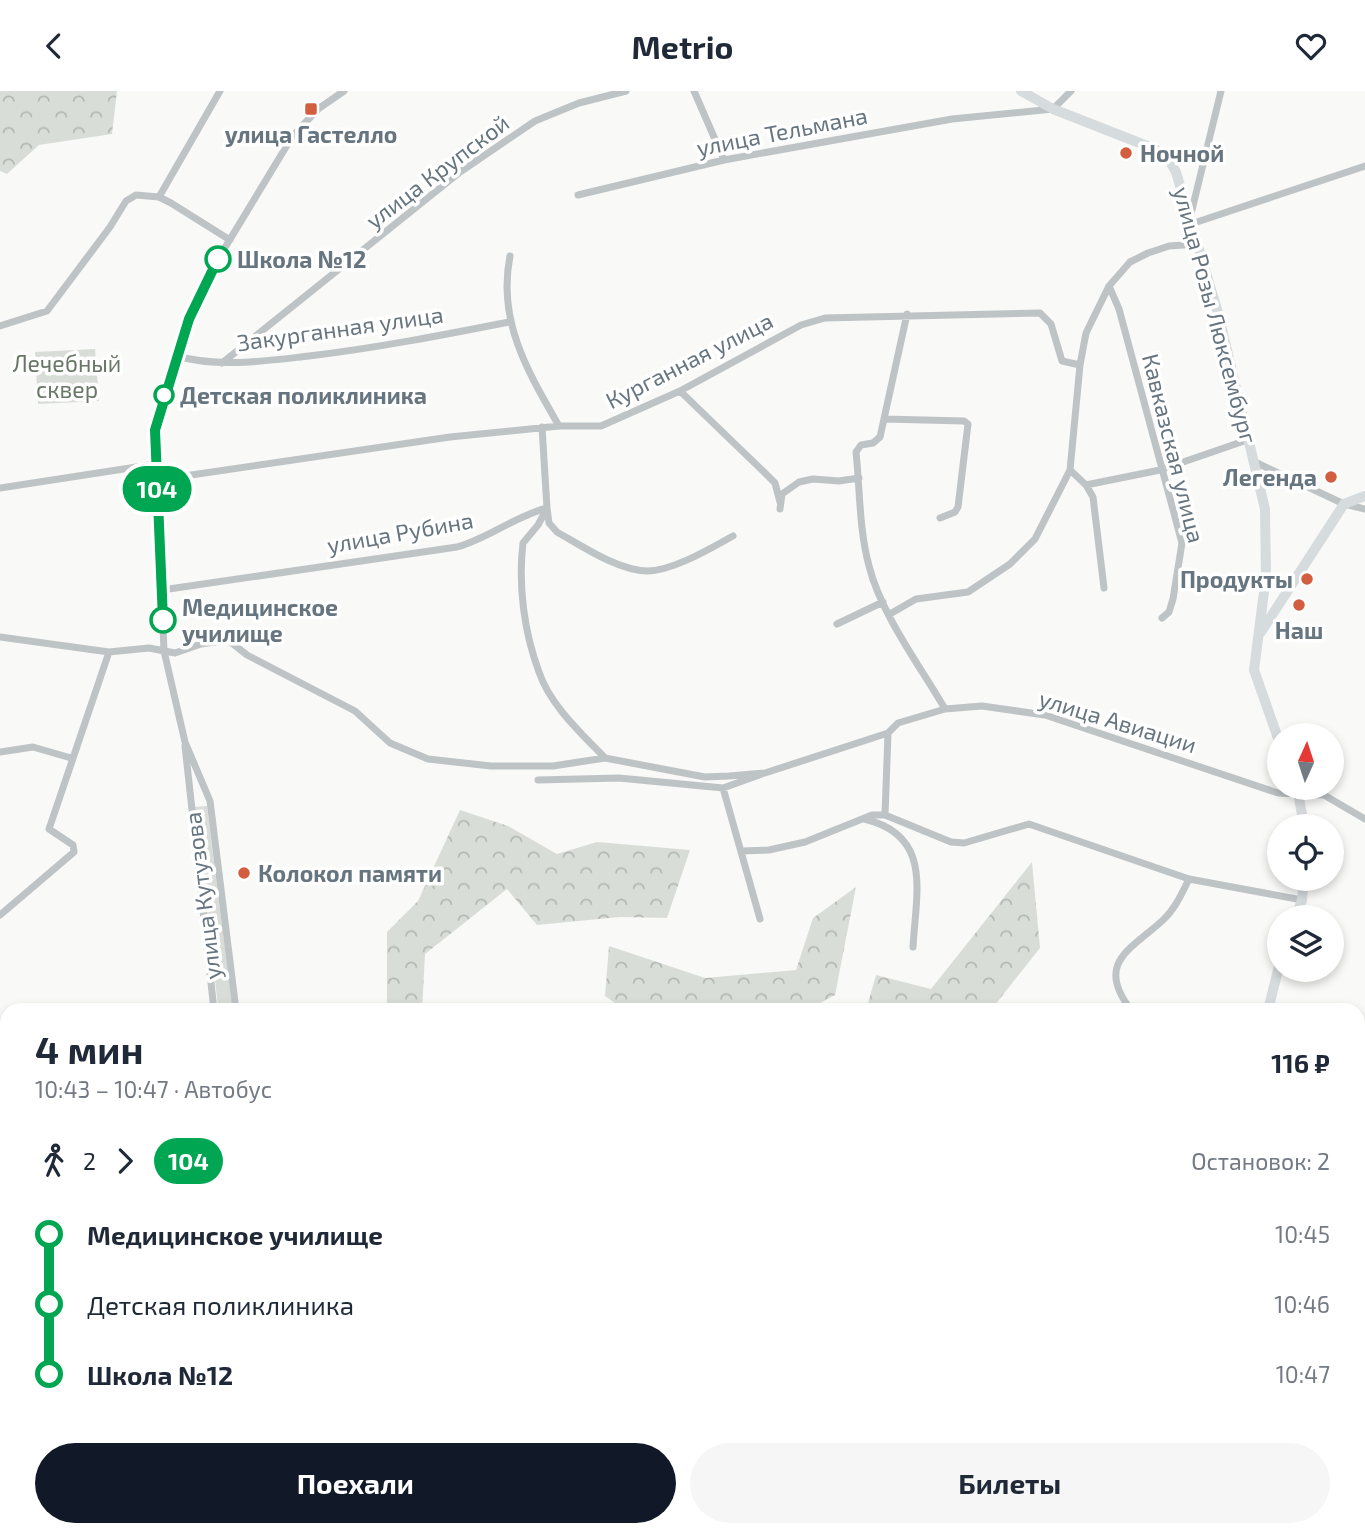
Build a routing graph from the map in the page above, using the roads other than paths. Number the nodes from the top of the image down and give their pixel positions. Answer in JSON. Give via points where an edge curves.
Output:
{"nodes":[{"id":1,"x":220,"y":91,"type":"edge"},
{"id":2,"x":344,"y":91,"type":"edge"},
{"id":3,"x":626,"y":91,"type":"edge"},
{"id":4,"x":694,"y":91,"type":"edge"},
{"id":5,"x":1021,"y":91,"type":"edge"},
{"id":6,"x":1071,"y":91,"type":"edge"},
{"id":7,"x":1221,"y":91,"type":"edge"},
{"id":8,"x":333,"y":94,"type":"edge"},
{"id":9,"x":1053,"y":109,"type":"junction"},
{"id":10,"x":724,"y":160,"type":"junction"},
{"id":11,"x":1365,"y":166,"type":"edge"},
{"id":12,"x":578,"y":195,"type":"dead end"},
{"id":13,"x":159,"y":197,"type":"junction"},
{"id":14,"x":1190,"y":221,"type":"junction"},
{"id":15,"x":230,"y":240,"type":"junction"},
{"id":16,"x":1198,"y":244,"type":"junction"},
{"id":17,"x":510,"y":256,"type":"dead end"},
{"id":18,"x":1109,"y":286,"type":"junction"},
{"id":19,"x":907,"y":314,"type":"junction"},
{"id":20,"x":509,"y":323,"type":"junction"},
{"id":21,"x":0,"y":326,"type":"edge"},
{"id":22,"x":176,"y":356,"type":"junction"},
{"id":23,"x":222,"y":363,"type":"junction"},
{"id":24,"x":1080,"y":365,"type":"junction"},
{"id":25,"x":680,"y":391,"type":"junction"},
{"id":26,"x":884,"y":419,"type":"junction"},
{"id":27,"x":559,"y":426,"type":"junction"},
{"id":28,"x":542,"y":427,"type":"junction"},
{"id":29,"x":1250,"y":439,"type":"junction"},
{"id":30,"x":1257,"y":463,"type":"junction"},
{"id":31,"x":156,"y":464,"type":"junction"},
{"id":32,"x":1070,"y":470,"type":"junction"},
{"id":33,"x":1160,"y":470,"type":"junction"},
{"id":34,"x":859,"y":478,"type":"junction"},
{"id":35,"x":157,"y":480,"type":"junction"},
{"id":36,"x":1086,"y":485,"type":"junction"},
{"id":37,"x":0,"y":488,"type":"edge"},
{"id":38,"x":1365,"y":496,"type":"edge"},
{"id":39,"x":1344,"y":505,"type":"junction"},
{"id":40,"x":547,"y":508,"type":"junction"},
{"id":41,"x":1365,"y":509,"type":"edge"},
{"id":42,"x":940,"y":518,"type":"dead end"},
{"id":43,"x":733,"y":536,"type":"dead end"},
{"id":44,"x":1104,"y":588,"type":"dead end"},
{"id":45,"x":162,"y":590,"type":"junction"},
{"id":46,"x":883,"y":602,"type":"junction"},
{"id":47,"x":890,"y":614,"type":"junction"},
{"id":48,"x":1162,"y":618,"type":"dead end"},
{"id":49,"x":837,"y":624,"type":"dead end"},
{"id":50,"x":1259,"y":635,"type":"junction"},
{"id":51,"x":0,"y":637,"type":"edge"},
{"id":52,"x":164,"y":651,"type":"junction"},
{"id":53,"x":109,"y":652,"type":"junction"},
{"id":54,"x":945,"y":709,"type":"junction"},
{"id":55,"x":1272,"y":723,"type":"edge"},
{"id":56,"x":888,"y":733,"type":"junction"},
{"id":57,"x":185,"y":741,"type":"junction"},
{"id":58,"x":0,"y":752,"type":"edge"},
{"id":59,"x":71,"y":758,"type":"junction"},
{"id":60,"x":605,"y":758,"type":"junction"},
{"id":61,"x":765,"y":772,"type":"junction"},
{"id":62,"x":538,"y":780,"type":"dead end"},
{"id":63,"x":723,"y":787,"type":"junction"},
{"id":64,"x":1267,"y":789,"type":"edge"},
{"id":65,"x":1332,"y":800,"type":"edge"},
{"id":66,"x":884,"y":815,"type":"junction"},
{"id":67,"x":860,"y":818,"type":"junction"},
{"id":68,"x":1365,"y":820,"type":"edge"},
{"id":69,"x":741,"y":851,"type":"junction"},
{"id":70,"x":1189,"y":879,"type":"junction"},
{"id":71,"x":1303,"y":891,"type":"edge"},
{"id":72,"x":1302,"y":900,"type":"junction"},
{"id":73,"x":1300,"y":905,"type":"edge"},
{"id":74,"x":0,"y":915,"type":"edge"},
{"id":75,"x":760,"y":919,"type":"dead end"},
{"id":76,"x":913,"y":947,"type":"dead end"},
{"id":77,"x":1275,"y":982,"type":"edge"},
{"id":78,"x":213,"y":1003,"type":"edge"},
{"id":79,"x":235,"y":1003,"type":"edge"},
{"id":80,"x":1127,"y":1003,"type":"edge"},
{"id":81,"x":1270,"y":1003,"type":"edge"}],
"edges":[{"from":1,"to":13,"type":"street"},
{"from":2,"to":8,"type":"street","name":"улица Кутузова"},
{"from":3,"to":23,"type":"street","name":"улица Крупской","via":[[535,121],[460,172]]},
{"from":4,"to":10,"type":"street"},
{"from":5,"to":9,"type":"street","name":"улица Розы Люксембург"},
{"from":6,"to":9,"type":"street"},
{"from":7,"to":14,"type":"street"},
{"from":8,"to":15,"type":"street","name":"улица Кутузова","via":[[292,138]]},
{"from":9,"to":10,"type":"street","name":"улица Тельмана","via":[[952,119]]},
{"from":9,"to":14,"type":"street","name":"улица Розы Люксембург","via":[[1155,149],[1168,159]]},
{"from":10,"to":12,"type":"street","name":"улица Тельмана"},
{"from":11,"to":14,"type":"street"},
{"from":13,"to":15,"type":"street"},
{"from":13,"to":21,"type":"street","via":[[136,195],[126,201],[47,311]]},
{"from":14,"to":16,"type":"street","name":"улица Розы Люксембург"},
{"from":15,"to":22,"type":"street","name":"улица Кутузова","via":[[209,274]]},
{"from":16,"to":18,"type":"street","via":[[1147,253],[1130,262]]},
{"from":16,"to":29,"type":"street","name":"улица Розы Люксембург"},
{"from":17,"to":20,"type":"street","via":[[506,274]]},
{"from":18,"to":24,"type":"street","via":[[1086,333]]},
{"from":18,"to":33,"type":"street","name":"Кавказская улица"},
{"from":19,"to":24,"type":"street","name":"Курганная улица","via":[[1040,313],[1051,324],[1062,361]]},
{"from":19,"to":25,"type":"street","name":"Курганная улица","via":[[811,320]]},
{"from":19,"to":26,"type":"street"},
{"from":20,"to":23,"type":"street","name":"Закурганная улица","via":[[358,350]]},
{"from":20,"to":27,"type":"street","via":[[525,368]]},
{"from":22,"to":23,"type":"street","name":"Закурганная улица"},
{"from":22,"to":31,"type":"street","name":"улица Кутузова","via":[[155,430]]},
{"from":24,"to":32,"type":"street"},
{"from":25,"to":27,"type":"street","name":"Курганная улица","via":[[601,426]]},
{"from":25,"to":34,"type":"street","via":[[775,483],[780,506],[788,487],[799,482]]},
{"from":26,"to":34,"type":"street","via":[[880,437],[858,448]]},
{"from":26,"to":42,"type":"street","via":[[968,424],[957,507]]},
{"from":27,"to":28,"type":"street","name":"Курганная улица"},
{"from":28,"to":35,"type":"street","name":"Курганная улица"},
{"from":28,"to":40,"type":"street"},
{"from":29,"to":30,"type":"street","name":"улица Розы Люксембург"},
{"from":29,"to":33,"type":"street"},
{"from":30,"to":39,"type":"street"},
{"from":30,"to":50,"type":"street","name":"улица Розы Люксембург","via":[[1267,539]]},
{"from":31,"to":35,"type":"street","name":"улица Кутузова"},
{"from":31,"to":37,"type":"street"},
{"from":32,"to":36,"type":"street"},
{"from":32,"to":47,"type":"street","via":[[1035,540],[1010,564],[968,592],[916,599]]},
{"from":33,"to":36,"type":"street"},
{"from":33,"to":48,"type":"street","name":"Кавказская улица","via":[[1182,543],[1173,599]]},
{"from":34,"to":46,"type":"street","via":[[869,566]]},
{"from":35,"to":45,"type":"street","name":"улица Кутузова"},
{"from":36,"to":44,"type":"street","via":[[1093,497]]},
{"from":38,"to":39,"type":"street"},
{"from":39,"to":41,"type":"street"},
{"from":39,"to":50,"type":"street"},
{"from":40,"to":43,"type":"street","via":[[549,523],[557,532],[621,564],[648,571],[694,557]]},
{"from":40,"to":45,"type":"street","name":"улица Рубина","via":[[457,547]]},
{"from":40,"to":60,"type":"street","via":[[523,543],[527,626],[539,673],[552,696]]},
{"from":45,"to":52,"type":"street","name":"улица Кутузова"},
{"from":46,"to":47,"type":"street"},
{"from":46,"to":49,"type":"street"},
{"from":47,"to":54,"type":"street"},
{"from":50,"to":55,"type":"street","name":"улица Розы Люксембург","via":[[1256,680]]},
{"from":51,"to":53,"type":"street","name":"улица Авиации"},
{"from":52,"to":53,"type":"street","name":"улица Авиации","via":[[149,647]]},
{"from":52,"to":57,"type":"street","name":"улица Кутузова"},
{"from":52,"to":60,"type":"street","name":"улица Авиации","via":[[175,653],[228,640],[247,655],[355,711],[390,743],[428,759],[491,767]]},
{"from":53,"to":59,"type":"street"},
{"from":54,"to":56,"type":"street","name":"улица Авиации","via":[[898,723]]},
{"from":54,"to":64,"type":"street","name":"улица Авиации","via":[[982,706],[1045,715]]},
{"from":56,"to":61,"type":"street","name":"улица Авиации"},
{"from":56,"to":66,"type":"street"},
{"from":57,"to":78,"type":"street","name":"улица Кутузова"},
{"from":57,"to":79,"type":"street","name":"улица Кутузова","via":[[210,800]]},
{"from":58,"to":59,"type":"street","via":[[33,747]]},
{"from":59,"to":74,"type":"street","via":[[48,829],[73,845],[74,852]]},
{"from":60,"to":61,"type":"street","name":"улица Авиации","via":[[705,777]]},
{"from":61,"to":63,"type":"street","name":"улица Авиации"},
{"from":62,"to":63,"type":"street","name":"улица Авиации","via":[[619,778]]},
{"from":63,"to":69,"type":"street"},
{"from":65,"to":68,"type":"street","name":"улица Авиации"},
{"from":66,"to":67,"type":"street"},
{"from":66,"to":70,"type":"street","via":[[964,843],[1029,824]]},
{"from":67,"to":69,"type":"street","via":[[805,842]]},
{"from":67,"to":76,"type":"street","via":[[901,835],[916,862]]},
{"from":69,"to":75,"type":"street"},
{"from":70,"to":72,"type":"street"},
{"from":70,"to":80,"type":"street","via":[[1165,919],[1119,958],[1118,987]]},
{"from":71,"to":72,"type":"street"},
{"from":72,"to":73,"type":"street"},
{"from":77,"to":81,"type":"street"}]}
